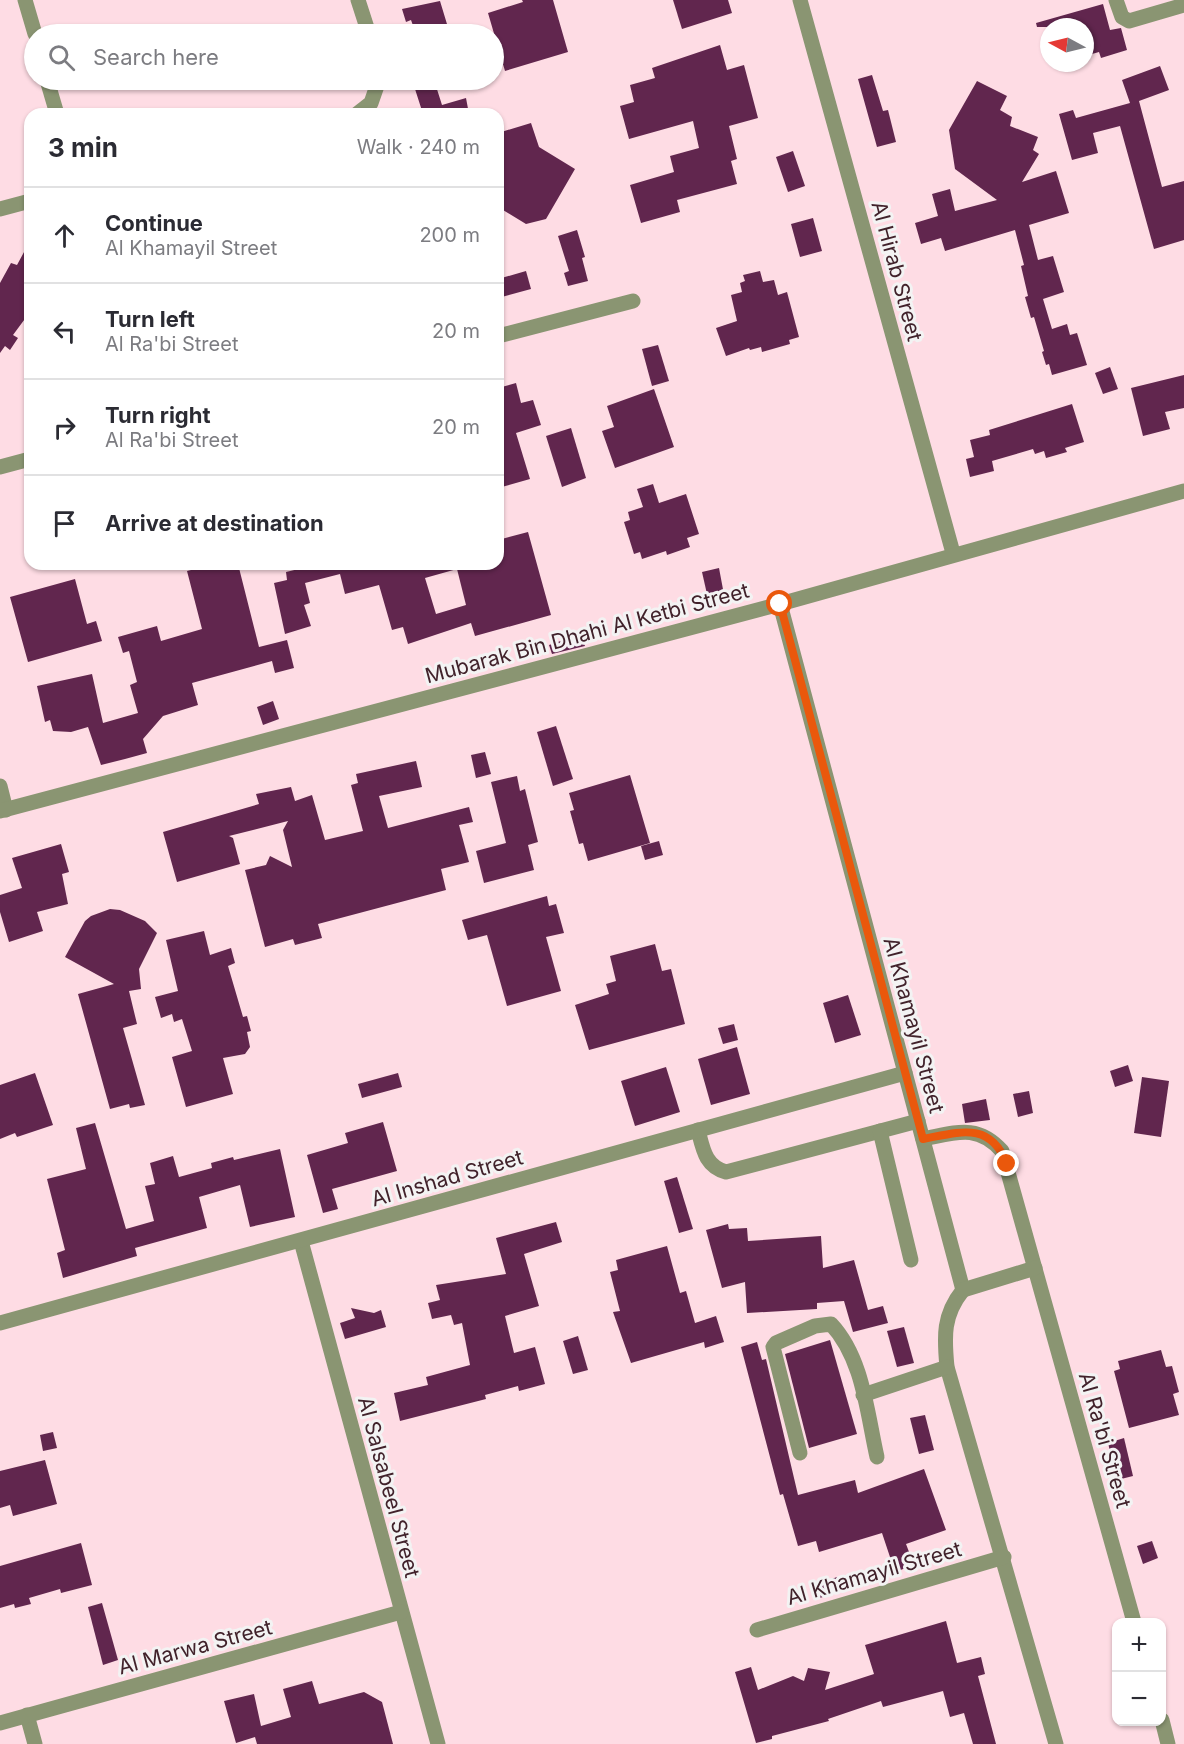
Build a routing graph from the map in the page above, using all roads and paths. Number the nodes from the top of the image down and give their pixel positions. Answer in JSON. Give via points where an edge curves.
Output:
{"nodes":[{"id":1,"x":25,"y":0,"type":"edge"},
{"id":2,"x":358,"y":0,"type":"edge"},
{"id":3,"x":800,"y":0,"type":"edge"},
{"id":4,"x":1116,"y":0,"type":"edge"},
{"id":5,"x":1184,"y":5,"type":"edge"},
{"id":6,"x":31,"y":24,"type":"edge"},
{"id":7,"x":366,"y":24,"type":"edge"},
{"id":8,"x":51,"y":90,"type":"edge"},
{"id":9,"x":376,"y":90,"type":"edge"},
{"id":10,"x":55,"y":108,"type":"edge"},
{"id":11,"x":365,"y":108,"type":"edge"},
{"id":12,"x":24,"y":203,"type":"edge"},
{"id":13,"x":0,"y":209,"type":"edge"},
{"id":14,"x":633,"y":301,"type":"dead end"},
{"id":15,"x":504,"y":334,"type":"edge"},
{"id":16,"x":24,"y":461,"type":"edge"},
{"id":17,"x":0,"y":467,"type":"edge"},
{"id":18,"x":1184,"y":491,"type":"edge"},
{"id":19,"x":953,"y":553,"type":"junction"},
{"id":20,"x":780,"y":604,"type":"junction"},
{"id":21,"x":0,"y":786,"type":"edge"},
{"id":22,"x":3,"y":811,"type":"edge"},
{"id":23,"x":904,"y":1073,"type":"junction"},
{"id":24,"x":918,"y":1121,"type":"junction"},
{"id":25,"x":698,"y":1130,"type":"junction"},
{"id":26,"x":880,"y":1131,"type":"junction"},
{"id":27,"x":923,"y":1139,"type":"junction"},
{"id":28,"x":301,"y":1241,"type":"junction"},
{"id":29,"x":911,"y":1260,"type":"dead end"},
{"id":30,"x":1035,"y":1269,"type":"junction"},
{"id":31,"x":963,"y":1290,"type":"junction"},
{"id":32,"x":0,"y":1323,"type":"edge"},
{"id":33,"x":947,"y":1367,"type":"junction"},
{"id":34,"x":863,"y":1395,"type":"junction"},
{"id":35,"x":800,"y":1453,"type":"dead end"},
{"id":36,"x":877,"y":1456,"type":"dead end"},
{"id":37,"x":1004,"y":1557,"type":"junction"},
{"id":38,"x":401,"y":1612,"type":"junction"},
{"id":39,"x":1133,"y":1618,"type":"edge"},
{"id":40,"x":757,"y":1630,"type":"dead end"},
{"id":41,"x":27,"y":1715,"type":"junction"},
{"id":42,"x":0,"y":1723,"type":"edge"},
{"id":43,"x":1163,"y":1726,"type":"edge"},
{"id":44,"x":36,"y":1744,"type":"edge"},
{"id":45,"x":438,"y":1744,"type":"edge"},
{"id":46,"x":1056,"y":1744,"type":"edge"},
{"id":47,"x":1168,"y":1744,"type":"edge"}],
"edges":[{"from":1,"to":6,"type":"street"},
{"from":2,"to":7,"type":"street"},
{"from":3,"to":19,"type":"street","name":"Al Hirab Street"},
{"from":4,"to":5,"type":"street","via":[[1122,17],[1129,21]]},
{"from":8,"to":10,"type":"street"},
{"from":9,"to":11,"type":"street"},
{"from":12,"to":13,"type":"street"},
{"from":14,"to":15,"type":"street"},
{"from":16,"to":17,"type":"street"},
{"from":18,"to":19,"type":"street","name":"Mubarak Bin Dhahi Al Ketbi Street"},
{"from":19,"to":20,"type":"street","name":"Mubarak Bin Dhahi Al Ketbi Street"},
{"from":20,"to":22,"type":"street","name":"Mubarak Bin Dhahi Al Ketbi Street"},
{"from":20,"to":23,"type":"street","name":"Al Khamayil Street"},
{"from":21,"to":22,"type":"street"},
{"from":23,"to":24,"type":"street","name":"Al Khamayil Street"},
{"from":23,"to":25,"type":"street","name":"Al Inshad Street"},
{"from":24,"to":26,"type":"street"},
{"from":24,"to":27,"type":"street","name":"Al Khamayil Street"},
{"from":25,"to":26,"type":"street","via":[[706,1158],[726,1172]]},
{"from":25,"to":28,"type":"street","name":"Al Inshad Street"},
{"from":26,"to":29,"type":"street"},
{"from":27,"to":30,"type":"street","name":"Al Ra'bi Street","via":[[966,1131],[980,1133],[997,1145],[1007,1164]]},
{"from":27,"to":31,"type":"street","name":"Al Khamayil Street"},
{"from":28,"to":32,"type":"street","name":"Al Inshad Street"},
{"from":28,"to":38,"type":"street","name":"Al Salsabeel Street"},
{"from":30,"to":31,"type":"street"},
{"from":30,"to":39,"type":"street","name":"Al Ra'bi Street"},
{"from":31,"to":33,"type":"street","via":[[947,1316]]},
{"from":33,"to":34,"type":"street"},
{"from":33,"to":37,"type":"street"},
{"from":34,"to":35,"type":"street","via":[[852,1356],[831,1324],[815,1326],[776,1343],[772,1352]]},
{"from":34,"to":36,"type":"street"},
{"from":37,"to":40,"type":"street","name":"Al Khamayil Street"},
{"from":37,"to":46,"type":"street"},
{"from":38,"to":41,"type":"street","name":"Al Marwa Street"},
{"from":38,"to":45,"type":"street","name":"Al Salsabeel Street"},
{"from":41,"to":42,"type":"street","name":"Al Marwa Street"},
{"from":41,"to":44,"type":"street"},
{"from":43,"to":47,"type":"street"}]}
